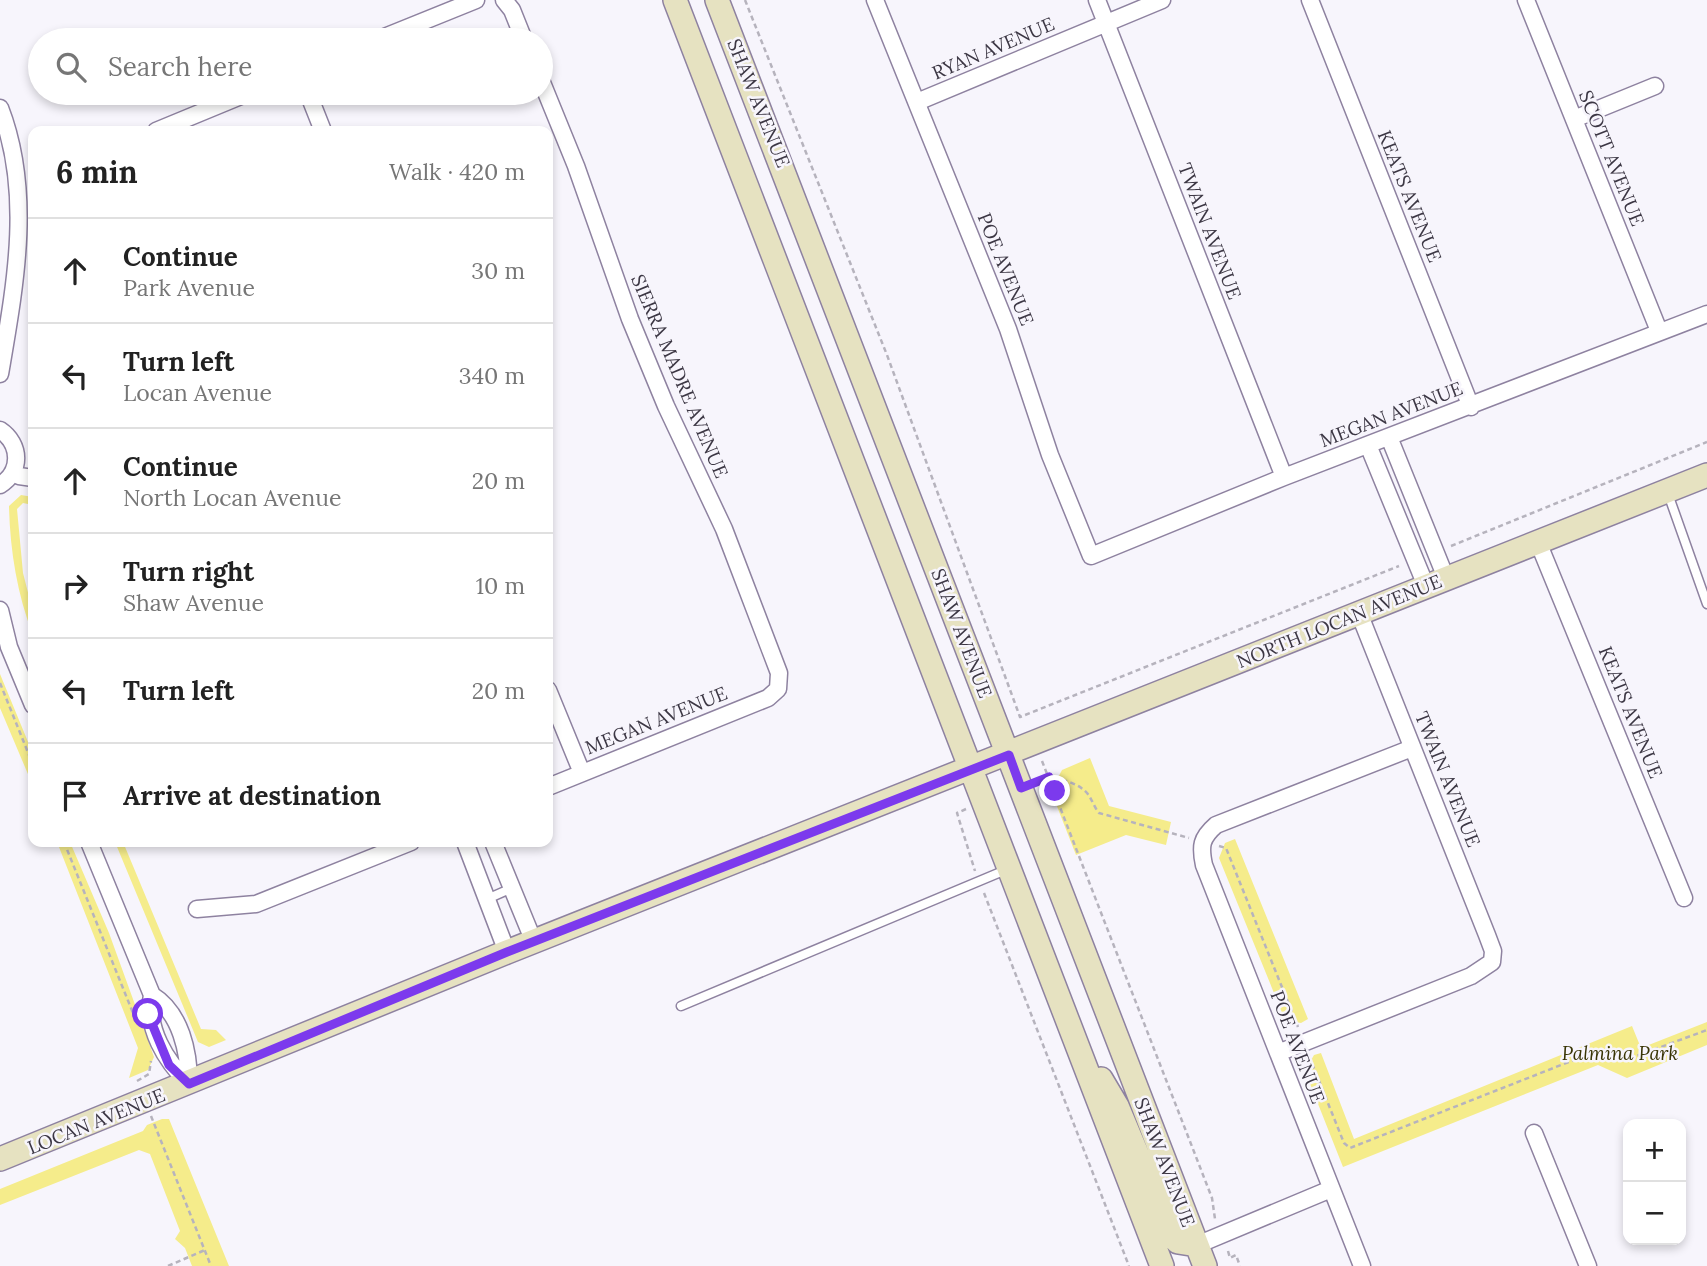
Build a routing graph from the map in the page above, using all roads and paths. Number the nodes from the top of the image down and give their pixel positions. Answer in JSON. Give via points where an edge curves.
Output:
{"nodes":[{"id":1,"x":476,"y":0,"type":"edge"},
{"id":2,"x":504,"y":0,"type":"edge"},
{"id":3,"x":675,"y":0,"type":"edge"},
{"id":4,"x":717,"y":0,"type":"edge"},
{"id":5,"x":745,"y":0,"type":"edge"},
{"id":6,"x":875,"y":0,"type":"edge"},
{"id":7,"x":1097,"y":0,"type":"edge"},
{"id":8,"x":1162,"y":0,"type":"edge"},
{"id":9,"x":1310,"y":0,"type":"edge"},
{"id":10,"x":1526,"y":0,"type":"edge"},
{"id":11,"x":1106,"y":24,"type":"junction"},
{"id":12,"x":407,"y":28,"type":"edge"},
{"id":13,"x":519,"y":28,"type":"edge"},
{"id":14,"x":1655,"y":86,"type":"dead end"},
{"id":15,"x":917,"y":102,"type":"junction"},
{"id":16,"x":219,"y":105,"type":"edge"},
{"id":17,"x":313,"y":105,"type":"edge"},
{"id":18,"x":551,"y":105,"type":"edge"},
{"id":19,"x":0,"y":108,"type":"edge"},
{"id":20,"x":1574,"y":119,"type":"junction"},
{"id":21,"x":168,"y":126,"type":"edge"},
{"id":22,"x":321,"y":126,"type":"edge"},
{"id":23,"x":1707,"y":314,"type":"edge"},
{"id":24,"x":1659,"y":331,"type":"junction"},
{"id":25,"x":0,"y":374,"type":"edge"},
{"id":26,"x":1471,"y":407,"type":"junction"},
{"id":27,"x":0,"y":430,"type":"edge"},
{"id":28,"x":1389,"y":437,"type":"junction"},
{"id":29,"x":1707,"y":442,"type":"edge"},
{"id":30,"x":1368,"y":445,"type":"junction"},
{"id":31,"x":16,"y":449,"type":"junction"},
{"id":32,"x":28,"y":449,"type":"edge"},
{"id":33,"x":14,"y":472,"type":"junction"},
{"id":34,"x":1707,"y":475,"type":"edge"},
{"id":35,"x":28,"y":477,"type":"edge"},
{"id":36,"x":1284,"y":477,"type":"junction"},
{"id":37,"x":0,"y":485,"type":"edge"},
{"id":38,"x":1667,"y":491,"type":"junction"},
{"id":39,"x":1538,"y":542,"type":"junction"},
{"id":40,"x":1451,"y":546,"type":"dead end"},
{"id":41,"x":1091,"y":556,"type":"joint"},
{"id":42,"x":1402,"y":566,"type":"dead end"},
{"id":43,"x":1436,"y":582,"type":"junction"},
{"id":44,"x":1707,"y":604,"type":"edge"},
{"id":45,"x":0,"y":610,"type":"edge"},
{"id":46,"x":1359,"y":613,"type":"junction"},
{"id":47,"x":0,"y":683,"type":"edge"},
{"id":48,"x":778,"y":689,"type":"joint"},
{"id":49,"x":28,"y":693,"type":"edge"},
{"id":50,"x":553,"y":702,"type":"edge"},
{"id":51,"x":1412,"y":748,"type":"junction"},
{"id":52,"x":28,"y":753,"type":"edge"},
{"id":53,"x":1009,"y":755,"type":"junction"},
{"id":54,"x":971,"y":769,"type":"junction"},
{"id":55,"x":582,"y":773,"type":"junction"},
{"id":56,"x":1049,"y":777,"type":"junction"},
{"id":57,"x":553,"y":785,"type":"edge"},
{"id":58,"x":1021,"y":788,"type":"junction"},
{"id":59,"x":983,"y":803,"type":"junction"},
{"id":60,"x":1201,"y":842,"type":"junction"},
{"id":61,"x":66,"y":847,"type":"edge"},
{"id":62,"x":91,"y":847,"type":"edge"},
{"id":63,"x":467,"y":847,"type":"edge"},
{"id":64,"x":495,"y":847,"type":"edge"},
{"id":65,"x":373,"y":849,"type":"edge"},
{"id":66,"x":1008,"y":869,"type":"junction"},
{"id":67,"x":979,"y":881,"type":"junction"},
{"id":68,"x":512,"y":888,"type":"junction"},
{"id":69,"x":1684,"y":898,"type":"dead end"},
{"id":70,"x":487,"y":899,"type":"junction"},
{"id":71,"x":197,"y":909,"type":"dead end"},
{"id":72,"x":534,"y":942,"type":"junction"},
{"id":73,"x":507,"y":952,"type":"junction"},
{"id":74,"x":681,"y":1006,"type":"dead end"},
{"id":75,"x":136,"y":1018,"type":"dead end"},
{"id":76,"x":1707,"y":1030,"type":"edge"},
{"id":77,"x":1304,"y":1042,"type":"junction"},
{"id":78,"x":1075,"y":1044,"type":"junction"},
{"id":79,"x":1278,"y":1053,"type":"junction"},
{"id":80,"x":151,"y":1056,"type":"dead end"},
{"id":81,"x":189,"y":1084,"type":"junction"},
{"id":82,"x":146,"y":1102,"type":"junction"},
{"id":83,"x":1534,"y":1133,"type":"dead end"},
{"id":84,"x":0,"y":1159,"type":"edge"},
{"id":85,"x":1331,"y":1189,"type":"junction"},
{"id":86,"x":1221,"y":1235,"type":"junction"},
{"id":87,"x":205,"y":1250,"type":"junction"},
{"id":88,"x":1201,"y":1255,"type":"edge"},
{"id":89,"x":168,"y":1266,"type":"edge"},
{"id":90,"x":211,"y":1266,"type":"edge"},
{"id":91,"x":1129,"y":1266,"type":"edge"},
{"id":92,"x":1163,"y":1266,"type":"edge"},
{"id":93,"x":1240,"y":1266,"type":"edge"},
{"id":94,"x":1362,"y":1266,"type":"edge"},
{"id":95,"x":1588,"y":1266,"type":"edge"}],
"edges":[{"from":1,"to":12,"type":"street"},
{"from":2,"to":13,"type":"street"},
{"from":3,"to":54,"type":"main road","name":"SHAW AVENUE"},
{"from":4,"to":53,"type":"main road","name":"SHAW AVENUE"},
{"from":5,"to":42,"type":"path","via":[[887,355],[1020,717]]},
{"from":6,"to":15,"type":"street","name":"POE AVENUE"},
{"from":7,"to":11,"type":"street","name":"TWAIN AVENUE"},
{"from":8,"to":11,"type":"street","name":"RYAN AVENUE"},
{"from":9,"to":26,"type":"street","name":"KEATS AVENUE"},
{"from":10,"to":20,"type":"street","name":"SCOTT AVENUE"},
{"from":11,"to":15,"type":"street","name":"RYAN AVENUE"},
{"from":11,"to":36,"type":"street","name":"TWAIN AVENUE"},
{"from":14,"to":20,"type":"street"},
{"from":15,"to":41,"type":"street","name":"POE AVENUE","via":[[1008,329],[1050,455]]},
{"from":16,"to":21,"type":"street"},
{"from":17,"to":22,"type":"street"},
{"from":18,"to":48,"type":"street","name":"SIERRA MADRE AVENUE","via":[[666,406],[729,541],[779,673]]},
{"from":19,"to":25,"type":"street","via":[[10,134],[21,222]]},
{"from":20,"to":24,"type":"street","name":"SCOTT AVENUE"},
{"from":23,"to":24,"type":"street","name":"MEGAN AVENUE"},
{"from":24,"to":26,"type":"street","name":"MEGAN AVENUE"},
{"from":26,"to":28,"type":"street","name":"MEGAN AVENUE"},
{"from":27,"to":31,"type":"street"},
{"from":28,"to":30,"type":"street","name":"MEGAN AVENUE"},
{"from":28,"to":43,"type":"street"},
{"from":29,"to":40,"type":"path"},
{"from":30,"to":36,"type":"street","name":"MEGAN AVENUE"},
{"from":30,"to":43,"type":"street"},
{"from":31,"to":32,"type":"street"},
{"from":31,"to":33,"type":"street"},
{"from":33,"to":35,"type":"street"},
{"from":33,"to":37,"type":"street"},
{"from":34,"to":38,"type":"main road","name":"NORTH LOCAN AVENUE"},
{"from":36,"to":41,"type":"street","name":"MEGAN AVENUE"},
{"from":38,"to":39,"type":"main road","name":"NORTH LOCAN AVENUE"},
{"from":38,"to":44,"type":"lane"},
{"from":39,"to":43,"type":"main road","name":"NORTH LOCAN AVENUE"},
{"from":39,"to":69,"type":"street","name":"KEATS AVENUE"},
{"from":43,"to":46,"type":"main road","name":"NORTH LOCAN AVENUE"},
{"from":45,"to":49,"type":"street","via":[[9,648]]},
{"from":46,"to":51,"type":"street","name":"TWAIN AVENUE"},
{"from":46,"to":53,"type":"main road","name":"NORTH LOCAN AVENUE"},
{"from":47,"to":52,"type":"path"},
{"from":48,"to":55,"type":"street","name":"MEGAN AVENUE","via":[[768,698]]},
{"from":50,"to":55,"type":"street"},
{"from":51,"to":60,"type":"street","via":[[1216,825]]},
{"from":51,"to":77,"type":"street","name":"TWAIN AVENUE","via":[[1493,951],[1492,962],[1471,976]]},
{"from":53,"to":54,"type":"main road","name":"NORTH LOCAN AVENUE"},
{"from":53,"to":58,"type":"main road","name":"SHAW AVENUE"},
{"from":54,"to":59,"type":"main road","name":"SHAW AVENUE"},
{"from":54,"to":72,"type":"main road","name":"LOCAN AVENUE"},
{"from":55,"to":57,"type":"street","name":"MEGAN AVENUE"},
{"from":56,"to":58,"type":"path"},
{"from":56,"to":60,"type":"path","via":[[1086,791],[1099,813]]},
{"from":56,"to":86,"type":"path","via":[[1212,1198]]},
{"from":58,"to":88,"type":"main road","name":"SHAW AVENUE"},
{"from":59,"to":66,"type":"main road","name":"SHAW AVENUE"},
{"from":59,"to":67,"type":"path","via":[[957,813]]},
{"from":60,"to":77,"type":"path","via":[[1227,848]]},
{"from":60,"to":79,"type":"street","name":"POE AVENUE","via":[[1204,865]]},
{"from":61,"to":75,"type":"path"},
{"from":62,"to":81,"type":"street","via":[[152,995],[148,1014],[169,1065]]},
{"from":63,"to":70,"type":"street"},
{"from":64,"to":68,"type":"street"},
{"from":65,"to":71,"type":"street","via":[[256,904]]},
{"from":66,"to":67,"type":"lane"},
{"from":66,"to":78,"type":"main road","name":"SHAW AVENUE"},
{"from":67,"to":74,"type":"lane"},
{"from":67,"to":91,"type":"path"},
{"from":68,"to":70,"type":"lane"},
{"from":68,"to":72,"type":"street"},
{"from":70,"to":73,"type":"street"},
{"from":72,"to":73,"type":"main road","name":"LOCAN AVENUE"},
{"from":73,"to":81,"type":"main road","name":"LOCAN AVENUE"},
{"from":76,"to":77,"type":"path","via":[[1631,1058],[1589,1054],[1350,1148]]},
{"from":77,"to":79,"type":"street"},
{"from":78,"to":88,"type":"main road","via":[[1116,1106],[1171,1235]]},
{"from":78,"to":92,"type":"main road","name":"SHAW AVENUE"},
{"from":79,"to":85,"type":"street","name":"POE AVENUE"},
{"from":80,"to":82,"type":"path","via":[[149,1074],[137,1079]]},
{"from":81,"to":82,"type":"main road","name":"LOCAN AVENUE"},
{"from":82,"to":84,"type":"main road","name":"LOCAN AVENUE"},
{"from":82,"to":87,"type":"path"},
{"from":83,"to":95,"type":"street"},
{"from":85,"to":86,"type":"street"},
{"from":85,"to":94,"type":"street","name":"POE AVENUE"},
{"from":86,"to":88,"type":"street"},
{"from":86,"to":93,"type":"path","via":[[1230,1258],[1236,1255]]},
{"from":87,"to":89,"type":"path"},
{"from":87,"to":90,"type":"path"}]}
